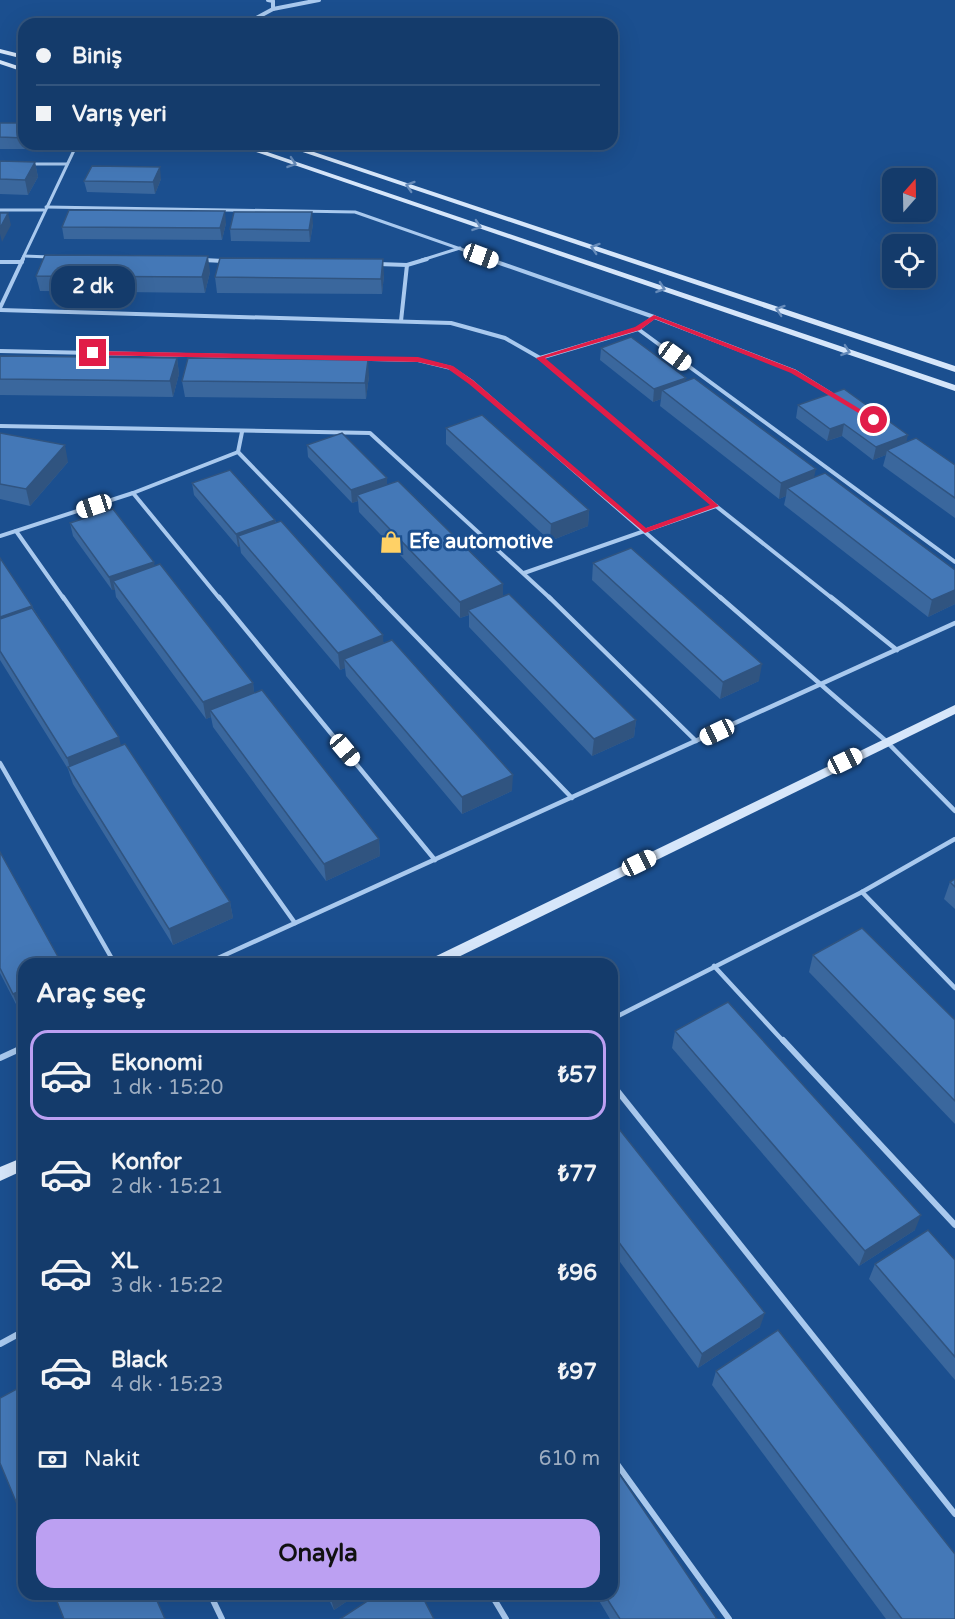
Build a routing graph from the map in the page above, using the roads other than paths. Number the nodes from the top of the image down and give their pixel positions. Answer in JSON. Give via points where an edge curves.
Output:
{"nodes":[{"id":1,"x":268,"y":0,"type":"edge"},
{"id":2,"x":318,"y":0,"type":"edge"},
{"id":3,"x":273,"y":1,"type":"edge"},
{"id":4,"x":273,"y":9,"type":"junction"},
{"id":5,"x":256,"y":18,"type":"edge"},
{"id":6,"x":0,"y":51,"type":"edge"},
{"id":7,"x":18,"y":56,"type":"edge"},
{"id":8,"x":0,"y":62,"type":"edge"},
{"id":9,"x":18,"y":68,"type":"edge"},
{"id":10,"x":74,"y":150,"type":"edge"},
{"id":11,"x":263,"y":150,"type":"edge"},
{"id":12,"x":301,"y":150,"type":"edge"},
{"id":13,"x":22,"y":164,"type":"edge"},
{"id":14,"x":67,"y":164,"type":"junction"},
{"id":15,"x":45,"y":209,"type":"junction"},
{"id":16,"x":0,"y":210,"type":"edge"},
{"id":17,"x":459,"y":248,"type":"junction"},
{"id":18,"x":24,"y":256,"type":"junction"},
{"id":19,"x":60,"y":257,"type":"edge"},
{"id":20,"x":204,"y":260,"type":"edge"},
{"id":21,"x":228,"y":261,"type":"edge"},
{"id":22,"x":0,"y":262,"type":"edge"},
{"id":23,"x":22,"y":262,"type":"junction"},
{"id":24,"x":371,"y":264,"type":"edge"},
{"id":25,"x":407,"y":265,"type":"junction"},
{"id":26,"x":0,"y":309,"type":"edge"},
{"id":27,"x":654,"y":317,"type":"junction"},
{"id":28,"x":401,"y":321,"type":"junction"},
{"id":29,"x":638,"y":329,"type":"junction"},
{"id":30,"x":0,"y":351,"type":"edge"},
{"id":31,"x":540,"y":358,"type":"junction"},
{"id":32,"x":955,"y":369,"type":"edge"},
{"id":33,"x":955,"y":388,"type":"edge"},
{"id":34,"x":844,"y":402,"type":"edge"},
{"id":35,"x":0,"y":426,"type":"edge"},
{"id":36,"x":242,"y":432,"type":"junction"},
{"id":37,"x":238,"y":452,"type":"junction"},
{"id":38,"x":133,"y":493,"type":"junction"},
{"id":39,"x":716,"y":506,"type":"junction"},
{"id":40,"x":16,"y":531,"type":"junction"},
{"id":41,"x":645,"y":531,"type":"junction"},
{"id":42,"x":0,"y":536,"type":"edge"},
{"id":43,"x":955,"y":562,"type":"edge"},
{"id":44,"x":524,"y":573,"type":"junction"},
{"id":45,"x":955,"y":623,"type":"edge"},
{"id":46,"x":897,"y":650,"type":"junction"},
{"id":47,"x":821,"y":684,"type":"junction"},
{"id":48,"x":955,"y":709,"type":"edge"},
{"id":49,"x":696,"y":741,"type":"junction"},
{"id":50,"x":886,"y":741,"type":"junction"},
{"id":51,"x":0,"y":763,"type":"edge"},
{"id":52,"x":572,"y":798,"type":"junction"},
{"id":53,"x":955,"y":811,"type":"edge"},
{"id":54,"x":955,"y":839,"type":"edge"},
{"id":55,"x":435,"y":860,"type":"junction"},
{"id":56,"x":862,"y":892,"type":"junction"},
{"id":57,"x":295,"y":923,"type":"junction"},
{"id":58,"x":112,"y":958,"type":"edge"},
{"id":59,"x":218,"y":958,"type":"edge"},
{"id":60,"x":445,"y":958,"type":"edge"},
{"id":61,"x":714,"y":966,"type":"junction"},
{"id":62,"x":955,"y":988,"type":"edge"},
{"id":63,"x":618,"y":1016,"type":"edge"},
{"id":64,"x":18,"y":1050,"type":"edge"},
{"id":65,"x":0,"y":1058,"type":"edge"},
{"id":66,"x":618,"y":1092,"type":"edge"},
{"id":67,"x":18,"y":1166,"type":"edge"},
{"id":68,"x":0,"y":1174,"type":"edge"},
{"id":69,"x":955,"y":1225,"type":"edge"},
{"id":70,"x":18,"y":1334,"type":"edge"},
{"id":71,"x":0,"y":1344,"type":"edge"},
{"id":72,"x":618,"y":1465,"type":"edge"},
{"id":73,"x":955,"y":1514,"type":"edge"},
{"id":74,"x":213,"y":1600,"type":"edge"},
{"id":75,"x":495,"y":1600,"type":"edge"},
{"id":76,"x":222,"y":1619,"type":"edge"},
{"id":77,"x":506,"y":1619,"type":"edge"},
{"id":78,"x":729,"y":1619,"type":"edge"}],
"edges":[{"from":1,"to":3,"type":"street"},
{"from":2,"to":4,"type":"street"},
{"from":3,"to":4,"type":"street"},
{"from":4,"to":5,"type":"street"},
{"from":6,"to":7,"type":"street"},
{"from":8,"to":9,"type":"street"},
{"from":10,"to":14,"type":"lane"},
{"from":11,"to":33,"type":"street","one_way":true},
{"from":32,"to":12,"type":"street","one_way":true},
{"from":13,"to":14,"type":"lane"},
{"from":14,"to":15,"type":"lane"},
{"from":15,"to":16,"type":"lane"},
{"from":15,"to":17,"type":"lane","via":[[355,212]]},
{"from":15,"to":18,"type":"lane"},
{"from":17,"to":25,"type":"lane"},
{"from":17,"to":27,"type":"lane"},
{"from":18,"to":19,"type":"lane"},
{"from":18,"to":23,"type":"lane"},
{"from":20,"to":21,"type":"lane"},
{"from":22,"to":23,"type":"lane"},
{"from":23,"to":26,"type":"lane"},
{"from":24,"to":25,"type":"lane"},
{"from":25,"to":28,"type":"lane"},
{"from":26,"to":28,"type":"lane"},
{"from":27,"to":29,"type":"lane"},
{"from":27,"to":34,"type":"lane","via":[[794,371]]},
{"from":28,"to":31,"type":"lane","via":[[451,323],[505,338]]},
{"from":29,"to":31,"type":"lane"},
{"from":29,"to":43,"type":"lane"},
{"from":30,"to":41,"type":"lane","via":[[418,360],[451,368]]},
{"from":31,"to":39,"type":"lane"},
{"from":35,"to":36,"type":"lane"},
{"from":36,"to":37,"type":"lane"},
{"from":36,"to":44,"type":"lane","via":[[370,433]]},
{"from":37,"to":38,"type":"lane"},
{"from":37,"to":52,"type":"lane"},
{"from":38,"to":40,"type":"lane"},
{"from":38,"to":55,"type":"lane"},
{"from":39,"to":41,"type":"lane"},
{"from":39,"to":46,"type":"lane"},
{"from":40,"to":42,"type":"lane"},
{"from":40,"to":57,"type":"lane"},
{"from":41,"to":44,"type":"lane"},
{"from":41,"to":47,"type":"lane"},
{"from":44,"to":49,"type":"lane"},
{"from":45,"to":46,"type":"lane"},
{"from":46,"to":47,"type":"lane"},
{"from":47,"to":49,"type":"lane"},
{"from":47,"to":50,"type":"lane"},
{"from":48,"to":50,"type":"street"},
{"from":49,"to":52,"type":"lane"},
{"from":50,"to":53,"type":"lane"},
{"from":50,"to":60,"type":"street"},
{"from":51,"to":58,"type":"lane"},
{"from":52,"to":55,"type":"lane"},
{"from":54,"to":56,"type":"lane"},
{"from":55,"to":57,"type":"lane"},
{"from":56,"to":61,"type":"lane"},
{"from":56,"to":62,"type":"lane"},
{"from":57,"to":59,"type":"lane"},
{"from":61,"to":63,"type":"lane"},
{"from":61,"to":69,"type":"lane"},
{"from":64,"to":65,"type":"lane"},
{"from":66,"to":73,"type":"lane"},
{"from":67,"to":68,"type":"street"},
{"from":70,"to":71,"type":"lane"},
{"from":72,"to":78,"type":"lane"},
{"from":74,"to":76,"type":"lane"},
{"from":75,"to":77,"type":"lane"}]}
